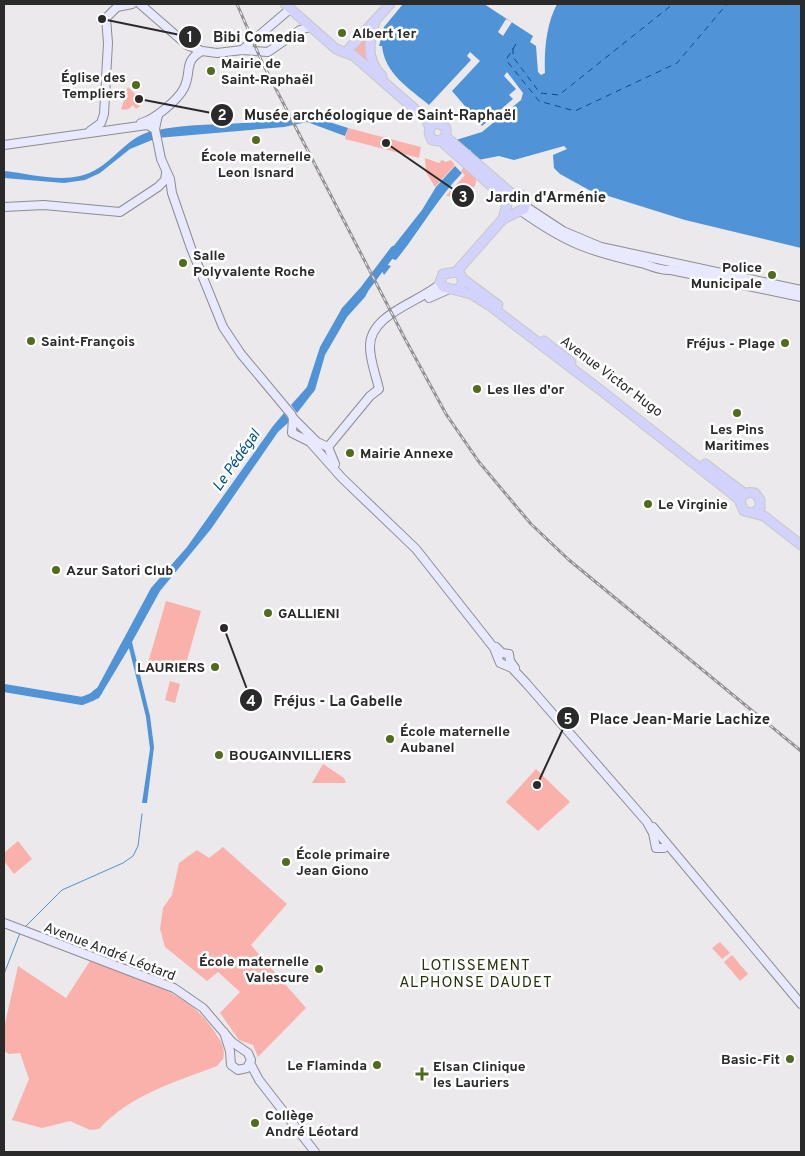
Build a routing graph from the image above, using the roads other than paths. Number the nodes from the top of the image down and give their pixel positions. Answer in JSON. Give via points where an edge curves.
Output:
{"nodes":[{"id":1,"x":132,"y":4,"type":"edge"},
{"id":2,"x":139,"y":4,"type":"edge"},
{"id":3,"x":390,"y":4,"type":"edge"},
{"id":4,"x":121,"y":5,"type":"edge"},
{"id":5,"x":287,"y":6,"type":"edge"},
{"id":6,"x":281,"y":16,"type":"junction"},
{"id":7,"x":376,"y":19,"type":"junction"},
{"id":8,"x":310,"y":27,"type":"junction"},
{"id":9,"x":300,"y":30,"type":"junction"},
{"id":10,"x":190,"y":46,"type":"junction"},
{"id":11,"x":246,"y":50,"type":"junction"},
{"id":12,"x":202,"y":51,"type":"junction"},
{"id":13,"x":346,"y":52,"type":"junction"},
{"id":14,"x":190,"y":60,"type":"junction"},
{"id":15,"x":158,"y":115,"type":"junction"},
{"id":16,"x":103,"y":120,"type":"junction"},
{"id":17,"x":433,"y":125,"type":"junction"},
{"id":18,"x":110,"y":129,"type":"junction"},
{"id":19,"x":155,"y":129,"type":"junction"},
{"id":20,"x":90,"y":132,"type":"junction"},
{"id":21,"x":446,"y":141,"type":"junction"},
{"id":22,"x":4,"y":145,"type":"edge"},
{"id":23,"x":166,"y":173,"type":"junction"},
{"id":24,"x":158,"y":188,"type":"junction"},
{"id":25,"x":172,"y":193,"type":"junction"},
{"id":26,"x":514,"y":205,"type":"junction"},
{"id":27,"x":4,"y":207,"type":"edge"},
{"id":28,"x":664,"y":260,"type":"junction"},
{"id":29,"x":662,"y":269,"type":"junction"},
{"id":30,"x":460,"y":275,"type":"junction"},
{"id":31,"x":448,"y":288,"type":"junction"},
{"id":32,"x":801,"y":290,"type":"edge"},
{"id":33,"x":801,"y":297,"type":"edge"},
{"id":34,"x":324,"y":450,"type":"junction"},
{"id":35,"x":742,"y":497,"type":"junction"},
{"id":36,"x":761,"y":505,"type":"junction"},
{"id":37,"x":754,"y":513,"type":"junction"},
{"id":38,"x":801,"y":538,"type":"edge"},
{"id":39,"x":801,"y":545,"type":"edge"},
{"id":40,"x":508,"y":663,"type":"junction"},
{"id":41,"x":664,"y":844,"type":"junction"},
{"id":42,"x":8,"y":925,"type":"edge"},
{"id":43,"x":801,"y":1004,"type":"edge"},
{"id":44,"x":801,"y":1008,"type":"edge"},
{"id":45,"x":224,"y":1032,"type":"junction"},
{"id":46,"x":241,"y":1049,"type":"junction"},
{"id":47,"x":230,"y":1055,"type":"junction"},
{"id":48,"x":250,"y":1063,"type":"junction"},
{"id":49,"x":244,"y":1070,"type":"junction"},
{"id":50,"x":259,"y":1080,"type":"junction"},
{"id":51,"x":315,"y":1152,"type":"edge"}],
"edges":[{"from":1,"to":4,"type":"main road"},
{"from":2,"to":10,"type":"main road"},
{"from":3,"to":7,"type":"main road"},
{"from":4,"to":16,"type":"main road","via":[[106,18],[108,39]]},
{"from":5,"to":6,"type":"main road"},
{"from":5,"to":8,"type":"main road"},
{"from":6,"to":9,"type":"main road","via":[[291,15],[300,23]]},
{"from":6,"to":11,"type":"main road"},
{"from":7,"to":13,"type":"main road"},
{"from":7,"to":17,"type":"main road","via":[[371,59],[383,77]]},
{"from":8,"to":9,"type":"main road"},
{"from":8,"to":13,"type":"main road","via":[[336,49]]},
{"from":9,"to":11,"type":"main road","via":[[268,52]]},
{"from":10,"to":12,"type":"main road"},
{"from":10,"to":14,"type":"main road"},
{"from":11,"to":12,"type":"main road","via":[[224,54]]},
{"from":12,"to":14,"type":"main road"},
{"from":13,"to":17,"type":"main road"},
{"from":14,"to":15,"type":"main road","via":[[184,87]]},
{"from":15,"to":18,"type":"main road","via":[[146,122]]},
{"from":15,"to":19,"type":"main road"},
{"from":16,"to":18,"type":"main road"},
{"from":16,"to":20,"type":"main road"},
{"from":17,"to":21,"type":"main road","via":[[446,128]]},
{"from":17,"to":21,"type":"main road","via":[[430,138]]},
{"from":18,"to":19,"type":"main road","via":[[147,125]]},
{"from":18,"to":20,"type":"main road"},
{"from":19,"to":23,"type":"main road"},
{"from":20,"to":22,"type":"main road"},
{"from":21,"to":26,"type":"main road"},
{"from":23,"to":24,"type":"main road"},
{"from":23,"to":25,"type":"main road"},
{"from":24,"to":25,"type":"main road"},
{"from":24,"to":27,"type":"main road","via":[[120,212],[39,205]]},
{"from":25,"to":34,"type":"main road","via":[[223,328],[297,425]]},
{"from":26,"to":28,"type":"main road","via":[[580,239],[612,250]]},
{"from":26,"to":29,"type":"main road","via":[[551,232],[584,248]]},
{"from":26,"to":30,"type":"main road","via":[[467,261]]},
{"from":28,"to":29,"type":"main road","via":[[669,266]]},
{"from":28,"to":32,"type":"main road"},
{"from":29,"to":33,"type":"main road"},
{"from":30,"to":31,"type":"main road","via":[[462,286]]},
{"from":30,"to":31,"type":"main road","via":[[443,274]]},
{"from":30,"to":35,"type":"main road","name":"Avenue Victor Hugo"},
{"from":31,"to":34,"type":"main road","via":[[431,292],[377,326],[370,344],[379,389]]},
{"from":31,"to":35,"type":"main road","name":"Avenue Victor Hugo","via":[[471,294],[489,306]]},
{"from":34,"to":40,"type":"main road","via":[[346,477],[424,556],[500,654],[509,654]]},
{"from":35,"to":36,"type":"main road","via":[[753,492],[758,495]]},
{"from":35,"to":37,"type":"main road","via":[[740,507]]},
{"from":36,"to":37,"type":"main road"},
{"from":36,"to":38,"type":"main road"},
{"from":37,"to":39,"type":"main road","via":[[764,516]]},
{"from":40,"to":41,"type":"main road"},
{"from":40,"to":41,"type":"main road","via":[[639,812],[652,830],[654,842],[657,839]]},
{"from":41,"to":43,"type":"main road"},
{"from":41,"to":44,"type":"main road"},
{"from":42,"to":45,"type":"main road","name":"Avenue André Léotard","via":[[174,988],[203,1008]]},
{"from":45,"to":46,"type":"main road","name":"Avenue André Léotard"},
{"from":45,"to":47,"type":"main road","name":"Avenue André Léotard"},
{"from":46,"to":47,"type":"main road"},
{"from":46,"to":48,"type":"main road","via":[[250,1055]]},
{"from":47,"to":49,"type":"main road","via":[[232,1067]]},
{"from":48,"to":49,"type":"main road"},
{"from":48,"to":50,"type":"main road"},
{"from":49,"to":50,"type":"main road"},
{"from":50,"to":51,"type":"main road"}]}
